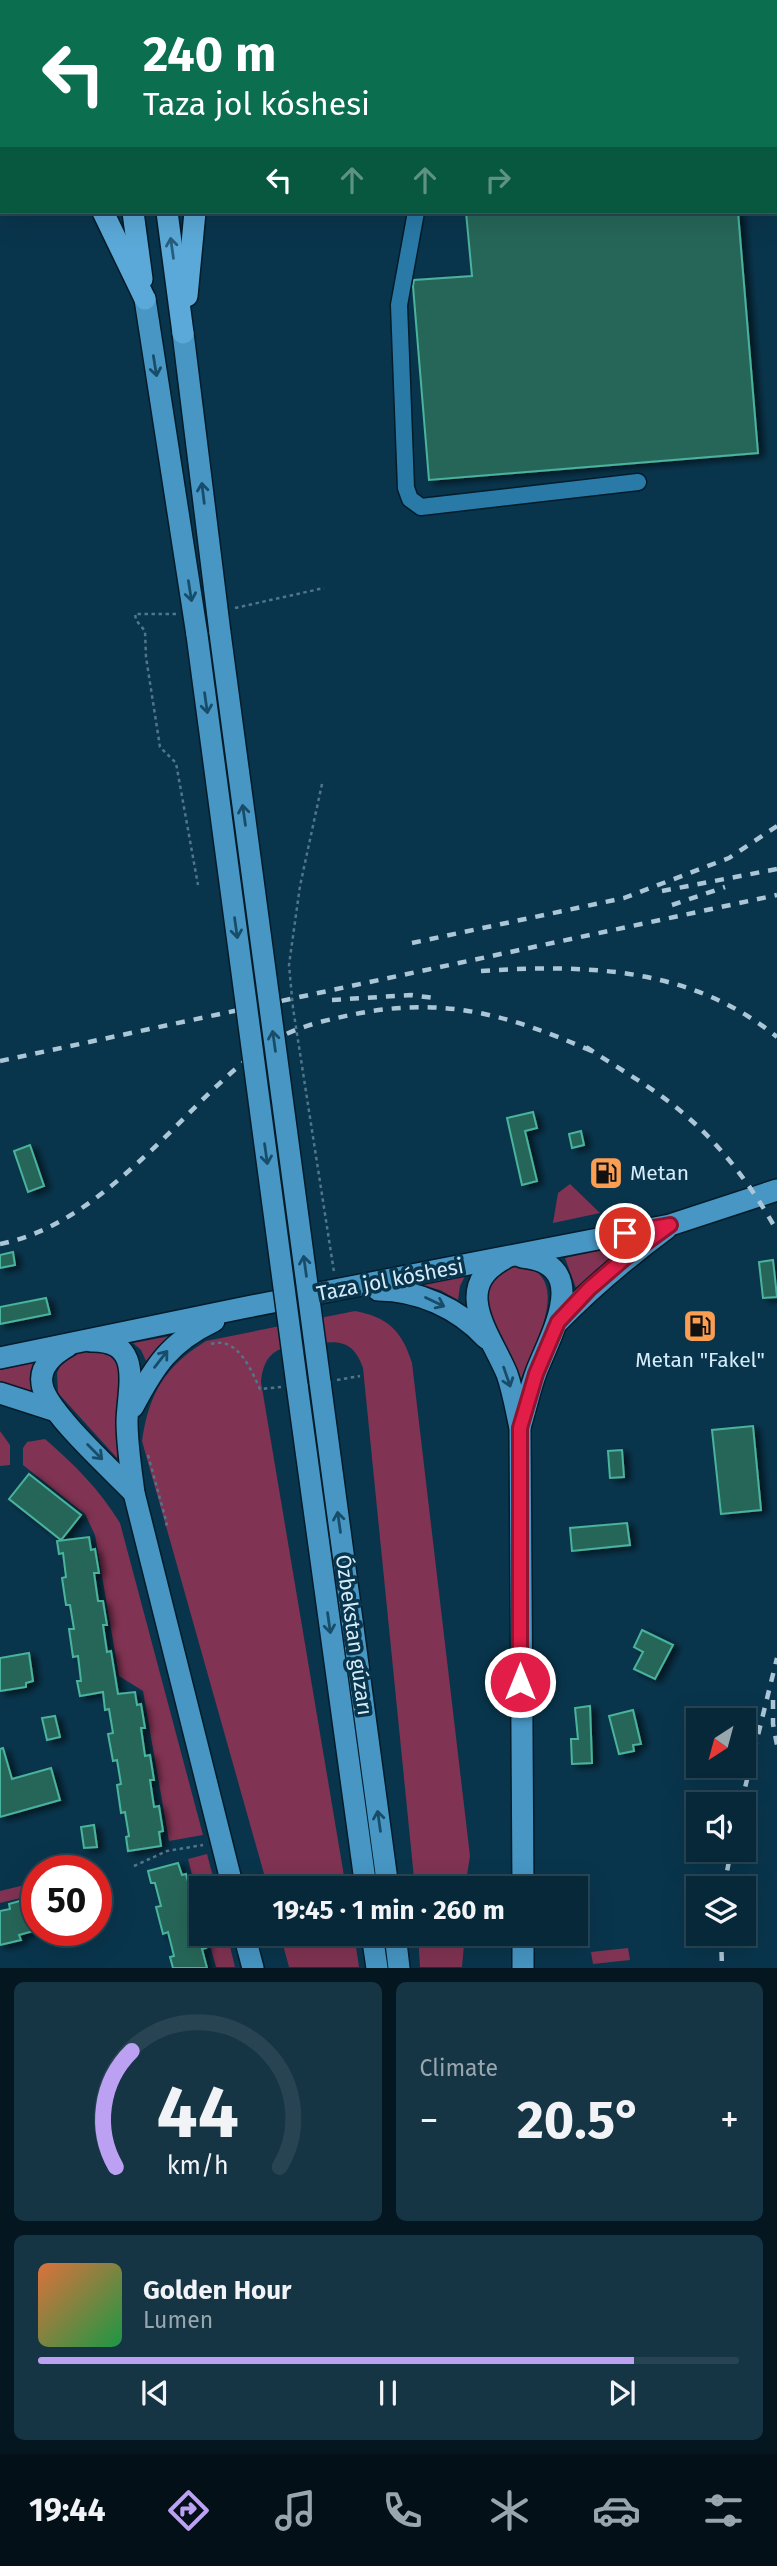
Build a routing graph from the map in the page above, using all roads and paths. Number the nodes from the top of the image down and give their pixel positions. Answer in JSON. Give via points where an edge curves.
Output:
{"nodes":[{"id":1,"x":104,"y":214,"type":"edge"},
{"id":2,"x":133,"y":214,"type":"edge"},
{"id":3,"x":167,"y":214,"type":"edge"},
{"id":4,"x":195,"y":214,"type":"edge"},
{"id":5,"x":416,"y":214,"type":"edge"},
{"id":6,"x":145,"y":299,"type":"junction"},
{"id":7,"x":183,"y":333,"type":"junction"},
{"id":8,"x":638,"y":482,"type":"dead end"},
{"id":9,"x":324,"y":588,"type":"dead end"},
{"id":10,"x":231,"y":608,"type":"dead end"},
{"id":11,"x":181,"y":614,"type":"dead end"},
{"id":12,"x":322,"y":784,"type":"dead end"},
{"id":13,"x":198,"y":885,"type":"dead end"},
{"id":14,"x":777,"y":1190,"type":"edge"},
{"id":15,"x":670,"y":1225,"type":"junction"},
{"id":16,"x":511,"y":1256,"type":"junction"},
{"id":17,"x":339,"y":1281,"type":"junction"},
{"id":18,"x":242,"y":1308,"type":"junction"},
{"id":19,"x":558,"y":1322,"type":"junction"},
{"id":20,"x":78,"y":1342,"type":"junction"},
{"id":21,"x":202,"y":1346,"type":"dead end"},
{"id":22,"x":494,"y":1346,"type":"junction"},
{"id":23,"x":0,"y":1358,"type":"edge"},
{"id":24,"x":360,"y":1376,"type":"dead end"},
{"id":25,"x":327,"y":1382,"type":"junction"},
{"id":26,"x":291,"y":1386,"type":"junction"},
{"id":27,"x":0,"y":1393,"type":"edge"},
{"id":28,"x":55,"y":1411,"type":"junction"},
{"id":29,"x":127,"y":1418,"type":"junction"},
{"id":30,"x":520,"y":1428,"type":"junction"},
{"id":31,"x":147,"y":1453,"type":"dead end"},
{"id":32,"x":134,"y":1493,"type":"junction"},
{"id":33,"x":167,"y":1524,"type":"dead end"},
{"id":34,"x":206,"y":1844,"type":"dead end"},
{"id":35,"x":134,"y":1866,"type":"dead end"},
{"id":36,"x":230,"y":1876,"type":"edge"},
{"id":37,"x":364,"y":1876,"type":"edge"},
{"id":38,"x":387,"y":1876,"type":"edge"},
{"id":39,"x":523,"y":1876,"type":"edge"},
{"id":40,"x":247,"y":1946,"type":"edge"},
{"id":41,"x":374,"y":1946,"type":"edge"},
{"id":42,"x":396,"y":1946,"type":"edge"},
{"id":43,"x":523,"y":1946,"type":"edge"},
{"id":44,"x":253,"y":1968,"type":"edge"},
{"id":45,"x":377,"y":1968,"type":"edge"},
{"id":46,"x":399,"y":1968,"type":"edge"},
{"id":47,"x":523,"y":1968,"type":"edge"}],
"edges":[{"from":1,"to":6,"type":"highway"},
{"from":2,"to":6,"type":"highway"},
{"from":7,"to":3,"type":"highway","one_way":true},
{"from":4,"to":7,"type":"highway"},
{"from":5,"to":8,"type":"lane","via":[[399,305],[410,499],[421,507]]},
{"from":6,"to":26,"type":"main road","name":"Ózbekstan gúzarı","one_way":true,"bridge":true,"via":[[197,635]]},
{"from":25,"to":7,"type":"main road","name":"Ózbekstan gúzarı","one_way":true,"bridge":true,"via":[[220,633]]},
{"from":9,"to":10,"type":"path"},
{"from":11,"to":13,"type":"path","via":[[135,614],[145,631],[160,747],[176,763]]},
{"from":12,"to":17,"type":"path","via":[[289,965]]},
{"from":14,"to":15,"type":"main road","name":"Taza jol kóshesi"},
{"from":15,"to":16,"type":"main road","name":"Taza jol kóshesi"},
{"from":15,"to":19,"type":"main road","via":[[598,1281]]},
{"from":16,"to":17,"type":"main road","name":"Taza jol kóshesi"},
{"from":16,"to":19,"type":"main road","via":[[536,1258],[561,1280]]},
{"from":16,"to":22,"type":"main road","via":[[488,1270],[476,1295],[478,1312]]},
{"from":17,"to":18,"type":"main road","name":"Taza jol kóshesi"},
{"from":17,"to":22,"type":"main road","one_way":true,"via":[[422,1297],[473,1324]]},
{"from":18,"to":20,"type":"main road","name":"Taza jol kóshesi"},
{"from":29,"to":18,"type":"main road","one_way":true,"via":[[165,1353],[183,1337]]},
{"from":19,"to":30,"type":"main road"},
{"from":20,"to":23,"type":"main road","name":"Taza jol kóshesi"},
{"from":20,"to":28,"type":"main road","via":[[55,1354],[41,1375]]},
{"from":20,"to":29,"type":"main road","via":[[100,1341],[121,1350],[132,1374]]},
{"from":21,"to":26,"type":"path","via":[[217,1342],[240,1352],[260,1389]]},
{"from":22,"to":30,"type":"main road","one_way":true,"via":[[508,1377]]},
{"from":24,"to":25,"type":"path"},
{"from":38,"to":25,"type":"main road","name":"Ózbekstan gúzarı","one_way":true},
{"from":26,"to":37,"type":"main road","name":"Ózbekstan gúzarı","one_way":true},
{"from":27,"to":28,"type":"main road"},
{"from":28,"to":32,"type":"main road","one_way":true},
{"from":29,"to":32,"type":"main road"},
{"from":30,"to":39,"type":"main road"},
{"from":31,"to":33,"type":"path"},
{"from":32,"to":36,"type":"main road"},
{"from":34,"to":35,"type":"path","via":[[167,1851]]},
{"from":40,"to":44,"type":"main road"},
{"from":41,"to":45,"type":"main road"},
{"from":42,"to":46,"type":"main road"},
{"from":43,"to":47,"type":"main road"}]}
